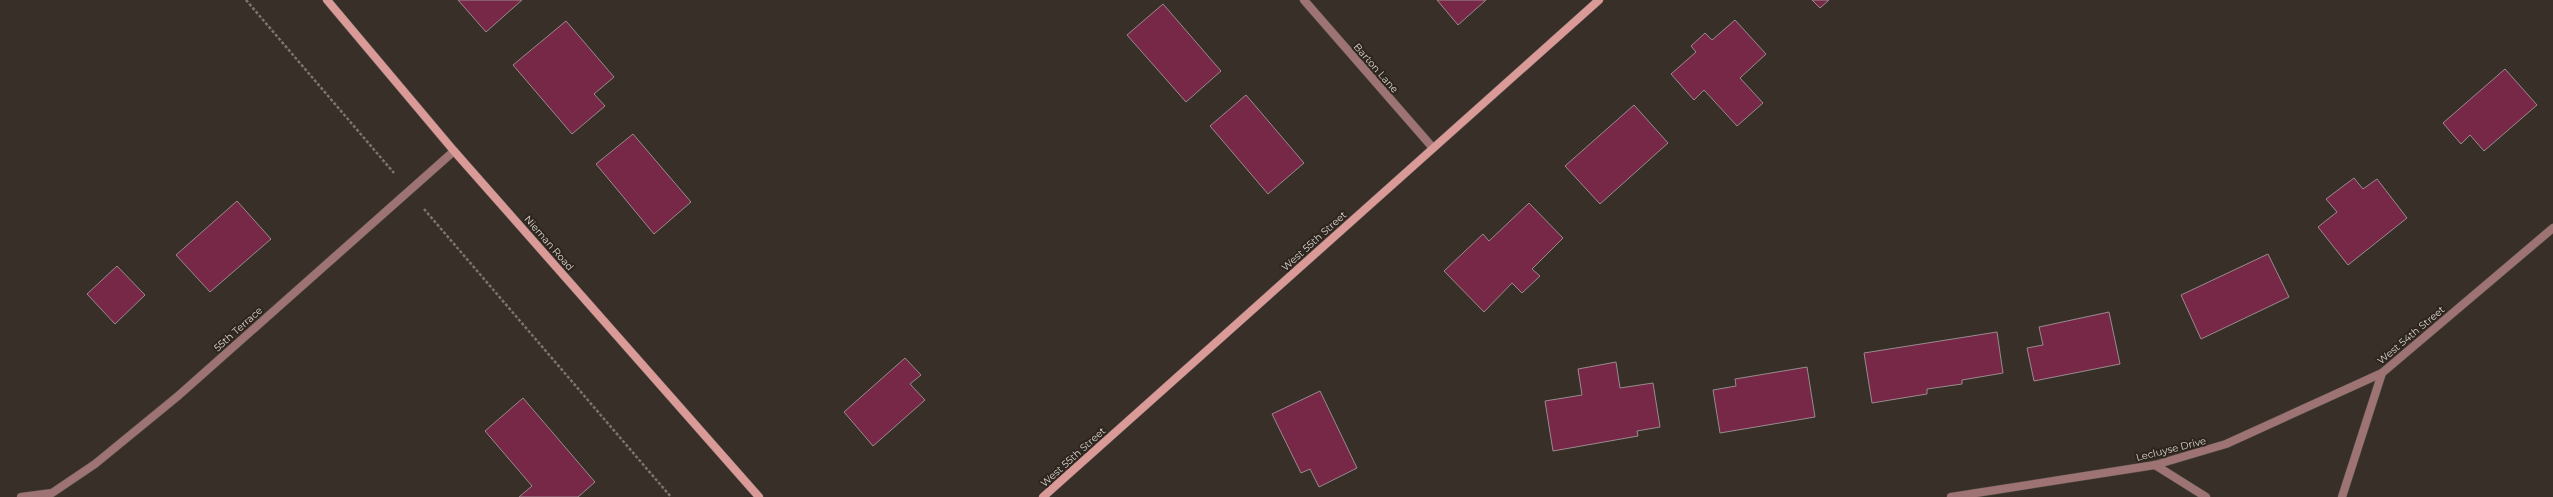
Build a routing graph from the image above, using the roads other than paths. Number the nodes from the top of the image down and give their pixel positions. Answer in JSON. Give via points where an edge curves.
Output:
{"nodes":[{"id":1,"x":327,"y":0,"type":"edge"},
{"id":2,"x":1304,"y":0,"type":"edge"},
{"id":3,"x":1599,"y":0,"type":"edge"},
{"id":4,"x":1433,"y":148,"type":"junction"},
{"id":5,"x":454,"y":151,"type":"junction"},
{"id":6,"x":2553,"y":228,"type":"edge"},
{"id":7,"x":2382,"y":373,"type":"junction"},
{"id":8,"x":2155,"y":465,"type":"junction"},
{"id":9,"x":21,"y":497,"type":"edge"},
{"id":10,"x":758,"y":497,"type":"edge"},
{"id":11,"x":1043,"y":497,"type":"edge"},
{"id":12,"x":1951,"y":497,"type":"edge"},
{"id":13,"x":2206,"y":497,"type":"edge"},
{"id":14,"x":2342,"y":497,"type":"edge"}],
"edges":[{"from":1,"to":5,"type":"street","name":"Nieman Road"},
{"from":2,"to":4,"type":"street","name":"Barton Lane"},
{"from":3,"to":4,"type":"street","name":"West 55th Street"},
{"from":4,"to":11,"type":"street","name":"West 55th Street"},
{"from":5,"to":9,"type":"street","name":"55th Terrace","via":[[178,396],[95,464],[52,493]]},
{"from":5,"to":10,"type":"street","name":"Nieman Road"},
{"from":6,"to":7,"type":"street","name":"West 54th Street"},
{"from":7,"to":8,"type":"street","name":"Lecluyse Drive","via":[[2226,444]]},
{"from":7,"to":14,"type":"street","name":"West 54th Street"},
{"from":8,"to":12,"type":"street","name":"Lecluyse Drive"},
{"from":8,"to":13,"type":"street"}]}
